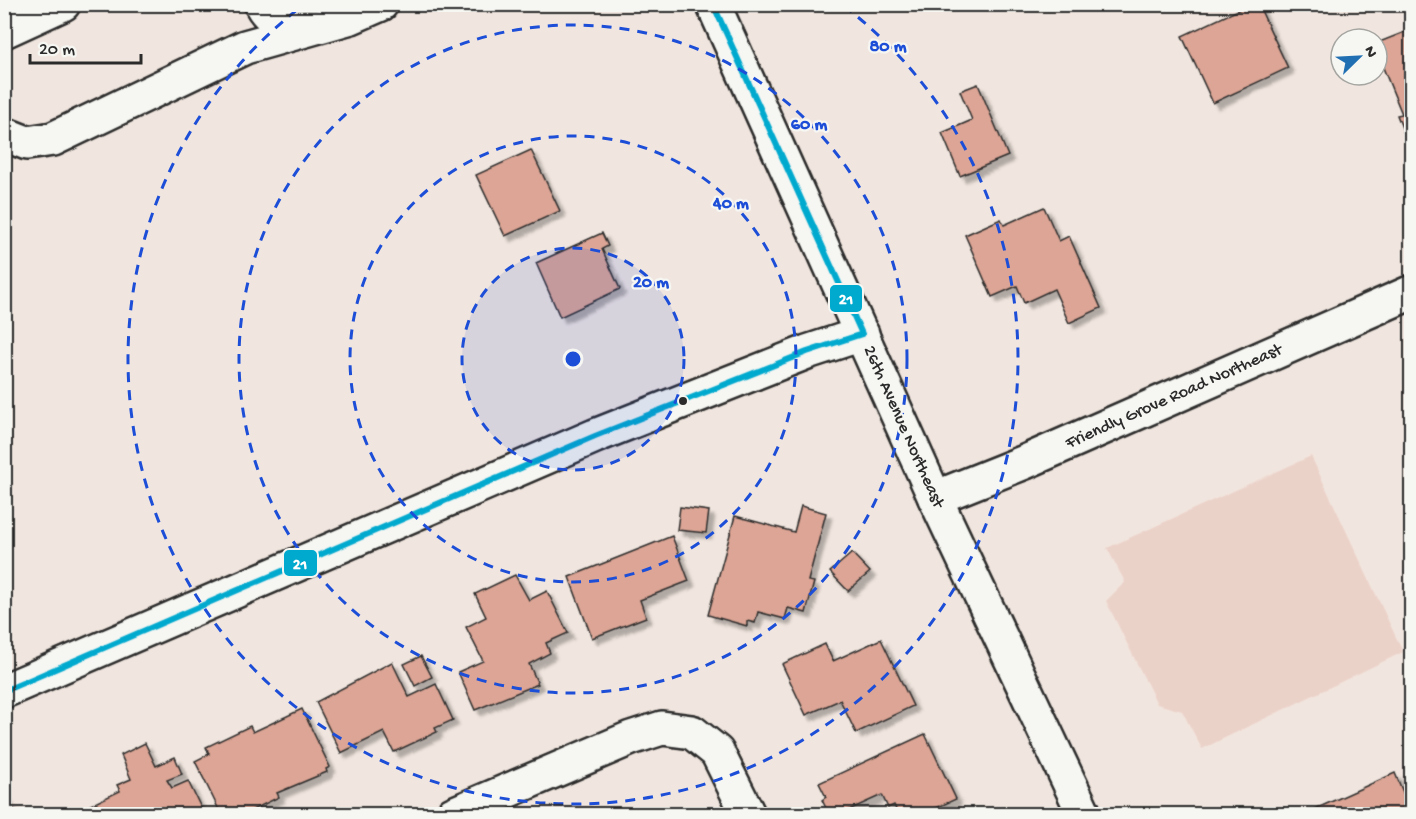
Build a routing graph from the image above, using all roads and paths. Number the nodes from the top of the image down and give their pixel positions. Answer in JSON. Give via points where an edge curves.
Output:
{"nodes":[{"id":1,"x":63,"y":4,"type":"edge"},
{"id":2,"x":261,"y":4,"type":"edge"},
{"id":3,"x":381,"y":4,"type":"edge"},
{"id":4,"x":713,"y":4,"type":"edge"},
{"id":5,"x":315,"y":26,"type":"junction"},
{"id":6,"x":4,"y":31,"type":"edge"},
{"id":7,"x":4,"y":134,"type":"edge"},
{"id":8,"x":1412,"y":292,"type":"edge"},
{"id":9,"x":862,"y":334,"type":"junction"},
{"id":10,"x":935,"y":498,"type":"junction"},
{"id":11,"x":4,"y":691,"type":"edge"},
{"id":12,"x":453,"y":814,"type":"edge"},
{"id":13,"x":748,"y":814,"type":"edge"},
{"id":14,"x":1084,"y":814,"type":"edge"}],
"edges":[{"from":1,"to":6,"type":"street"},
{"from":2,"to":5,"type":"street","via":[[275,20],[291,27]]},
{"from":3,"to":5,"type":"street"},
{"from":4,"to":9,"type":"street","name":"26th Avenue Northeast"},
{"from":5,"to":7,"type":"street","via":[[245,46],[53,139],[27,143]]},
{"from":8,"to":10,"type":"street","name":"Friendly Grove Road Northeast","via":[[1036,458]]},
{"from":9,"to":10,"type":"street","name":"26th Avenue Northeast"},
{"from":9,"to":11,"type":"street","via":[[595,436]]},
{"from":10,"to":14,"type":"street","name":"26th Avenue Northeast"},
{"from":12,"to":13,"type":"street","via":[[662,728],[692,732],[717,752]]}]}
